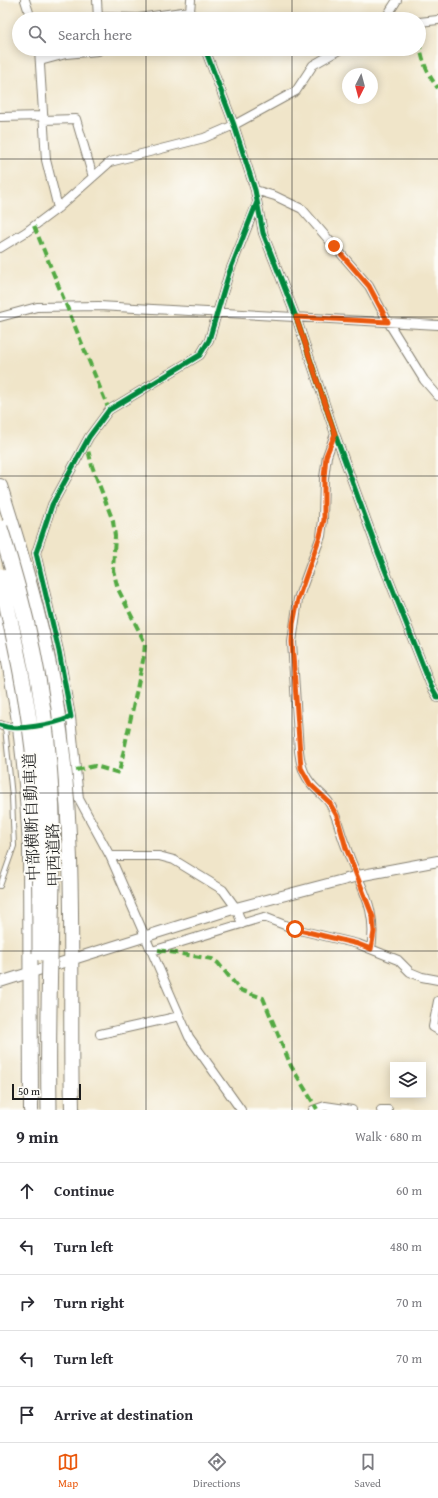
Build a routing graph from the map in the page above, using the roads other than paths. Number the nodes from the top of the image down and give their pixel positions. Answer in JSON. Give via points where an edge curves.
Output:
{"nodes":[{"id":1,"x":25,"y":0,"type":"edge"},
{"id":2,"x":97,"y":0,"type":"edge"},
{"id":3,"x":191,"y":0,"type":"edge"},
{"id":4,"x":397,"y":0,"type":"edge"},
{"id":5,"x":29,"y":12,"type":"edge"},
{"id":6,"x":98,"y":12,"type":"edge"},
{"id":7,"x":191,"y":12,"type":"edge"},
{"id":8,"x":389,"y":12,"type":"edge"},
{"id":9,"x":438,"y":20,"type":"edge"},
{"id":10,"x":426,"y":21,"type":"edge"},
{"id":11,"x":40,"y":56,"type":"edge"},
{"id":12,"x":59,"y":56,"type":"edge"},
{"id":13,"x":208,"y":56,"type":"edge"},
{"id":14,"x":329,"y":56,"type":"edge"},
{"id":15,"x":40,"y":61,"type":"junction"},
{"id":16,"x":0,"y":117,"type":"edge"},
{"id":17,"x":43,"y":118,"type":"junction"},
{"id":18,"x":234,"y":125,"type":"junction"},
{"id":19,"x":93,"y":177,"type":"junction"},
{"id":20,"x":255,"y":190,"type":"junction"},
{"id":21,"x":257,"y":201,"type":"junction"},
{"id":22,"x":58,"y":208,"type":"junction"},
{"id":23,"x":0,"y":248,"type":"edge"},
{"id":24,"x":216,"y":312,"type":"junction"},
{"id":25,"x":0,"y":317,"type":"edge"},
{"id":26,"x":296,"y":317,"type":"junction"},
{"id":27,"x":388,"y":322,"type":"junction"},
{"id":28,"x":438,"y":325,"type":"edge"},
{"id":29,"x":438,"y":396,"type":"edge"},
{"id":30,"x":335,"y":434,"type":"junction"},
{"id":31,"x":0,"y":486,"type":"edge"},
{"id":32,"x":0,"y":528,"type":"edge"},
{"id":33,"x":0,"y":576,"type":"edge"},
{"id":34,"x":0,"y":618,"type":"edge"},
{"id":35,"x":438,"y":698,"type":"edge"},
{"id":36,"x":65,"y":719,"type":"junction"},
{"id":37,"x":2,"y":726,"type":"edge"},
{"id":38,"x":20,"y":727,"type":"junction"},
{"id":39,"x":110,"y":856,"type":"junction"},
{"id":40,"x":438,"y":861,"type":"edge"},
{"id":41,"x":358,"y":876,"type":"junction"},
{"id":42,"x":0,"y":886,"type":"edge"},
{"id":43,"x":236,"y":908,"type":"junction"},
{"id":44,"x":242,"y":924,"type":"junction"},
{"id":45,"x":146,"y":936,"type":"junction"},
{"id":46,"x":371,"y":949,"type":"junction"},
{"id":47,"x":152,"y":951,"type":"junction"},
{"id":48,"x":72,"y":959,"type":"junction"},
{"id":49,"x":30,"y":972,"type":"junction"},
{"id":50,"x":438,"y":980,"type":"edge"},
{"id":51,"x":0,"y":982,"type":"edge"},
{"id":52,"x":438,"y":1001,"type":"edge"},
{"id":53,"x":180,"y":1016,"type":"junction"},
{"id":54,"x":438,"y":1030,"type":"edge"},
{"id":55,"x":100,"y":1034,"type":"dead end"},
{"id":56,"x":31,"y":1110,"type":"edge"},
{"id":57,"x":42,"y":1110,"type":"edge"},
{"id":58,"x":49,"y":1110,"type":"edge"},
{"id":59,"x":72,"y":1110,"type":"edge"},
{"id":60,"x":241,"y":1110,"type":"edge"},
{"id":61,"x":314,"y":1110,"type":"edge"},
{"id":62,"x":352,"y":1110,"type":"edge"},
{"id":63,"x":381,"y":1110,"type":"edge"},
{"id":64,"x":388,"y":1110,"type":"edge"}],
"edges":[{"from":1,"to":5,"type":"street"},
{"from":2,"to":6,"type":"street"},
{"from":3,"to":7,"type":"street"},
{"from":4,"to":8,"type":"street"},
{"from":9,"to":10,"type":"street"},
{"from":11,"to":15,"type":"street"},
{"from":12,"to":15,"type":"street"},
{"from":13,"to":18,"type":"street"},
{"from":14,"to":18,"type":"street","via":[[313,65],[296,91]]},
{"from":15,"to":17,"type":"street"},
{"from":16,"to":17,"type":"street"},
{"from":17,"to":19,"type":"street","via":[[76,119]]},
{"from":17,"to":22,"type":"street","via":[[46,160]]},
{"from":18,"to":19,"type":"street","via":[[204,138],[110,162]]},
{"from":18,"to":20,"type":"street"},
{"from":19,"to":22,"type":"street"},
{"from":20,"to":21,"type":"street"},
{"from":20,"to":27,"type":"street","via":[[302,209],[369,286]]},
{"from":21,"to":24,"type":"street","via":[[228,273]]},
{"from":21,"to":26,"type":"street","via":[[263,233]]},
{"from":22,"to":23,"type":"street"},
{"from":24,"to":25,"type":"street","via":[[67,306],[37,308]]},
{"from":24,"to":26,"type":"street"},
{"from":24,"to":36,"type":"street","via":[[209,340],[200,355],[109,410],[89,437],[52,505],[36,553],[59,651]]},
{"from":26,"to":27,"type":"street"},
{"from":26,"to":30,"type":"street"},
{"from":27,"to":28,"type":"street"},
{"from":27,"to":29,"type":"street","via":[[424,380]]},
{"from":30,"to":35,"type":"street","via":[[378,552]]},
{"from":30,"to":41,"type":"street","via":[[326,456],[324,520],[298,599],[292,642],[301,768],[310,784],[329,802],[337,816],[346,848]]},
{"from":31,"to":36,"type":"highway","name":"甲西道路","via":[[30,580],[45,648]]},
{"from":32,"to":58,"type":"highway","name":"中部横断自動車道","bridge":true,"via":[[30,636],[39,685],[51,795]]},
{"from":33,"to":57,"type":"highway","name":"中部横断自動車道","bridge":true,"via":[[24,687],[37,794]]},
{"from":34,"to":38,"type":"highway","name":"甲西道路"},
{"from":36,"to":38,"type":"street"},
{"from":36,"to":39,"type":"street","via":[[79,799]]},
{"from":36,"to":48,"type":"highway","name":"甲西道路"},
{"from":37,"to":38,"type":"street"},
{"from":37,"to":42,"type":"lane","via":[[12,796],[14,846]]},
{"from":38,"to":49,"type":"highway","name":"甲西道路","via":[[30,845]]},
{"from":39,"to":43,"type":"street","via":[[159,856],[174,860],[223,890]]},
{"from":39,"to":45,"type":"street"},
{"from":40,"to":41,"type":"street"},
{"from":41,"to":43,"type":"street"},
{"from":41,"to":46,"type":"street","via":[[373,917]]},
{"from":43,"to":44,"type":"street"},
{"from":43,"to":45,"type":"street"},
{"from":44,"to":46,"type":"street","via":[[264,917],[295,929]]},
{"from":44,"to":47,"type":"street"},
{"from":45,"to":47,"type":"street"},
{"from":45,"to":48,"type":"street"},
{"from":46,"to":50,"type":"street","via":[[398,960],[416,975]]},
{"from":47,"to":53,"type":"street"},
{"from":48,"to":49,"type":"street"},
{"from":48,"to":59,"type":"highway","name":"甲西道路"},
{"from":49,"to":51,"type":"street"},
{"from":49,"to":56,"type":"highway","name":"甲西道路"},
{"from":52,"to":54,"type":"street","via":[[433,1027]]},
{"from":53,"to":55,"type":"street"},
{"from":53,"to":60,"type":"street","via":[[193,1043]]},
{"from":61,"to":62,"type":"street","via":[[324,1106]]},
{"from":63,"to":64,"type":"street"}]}
